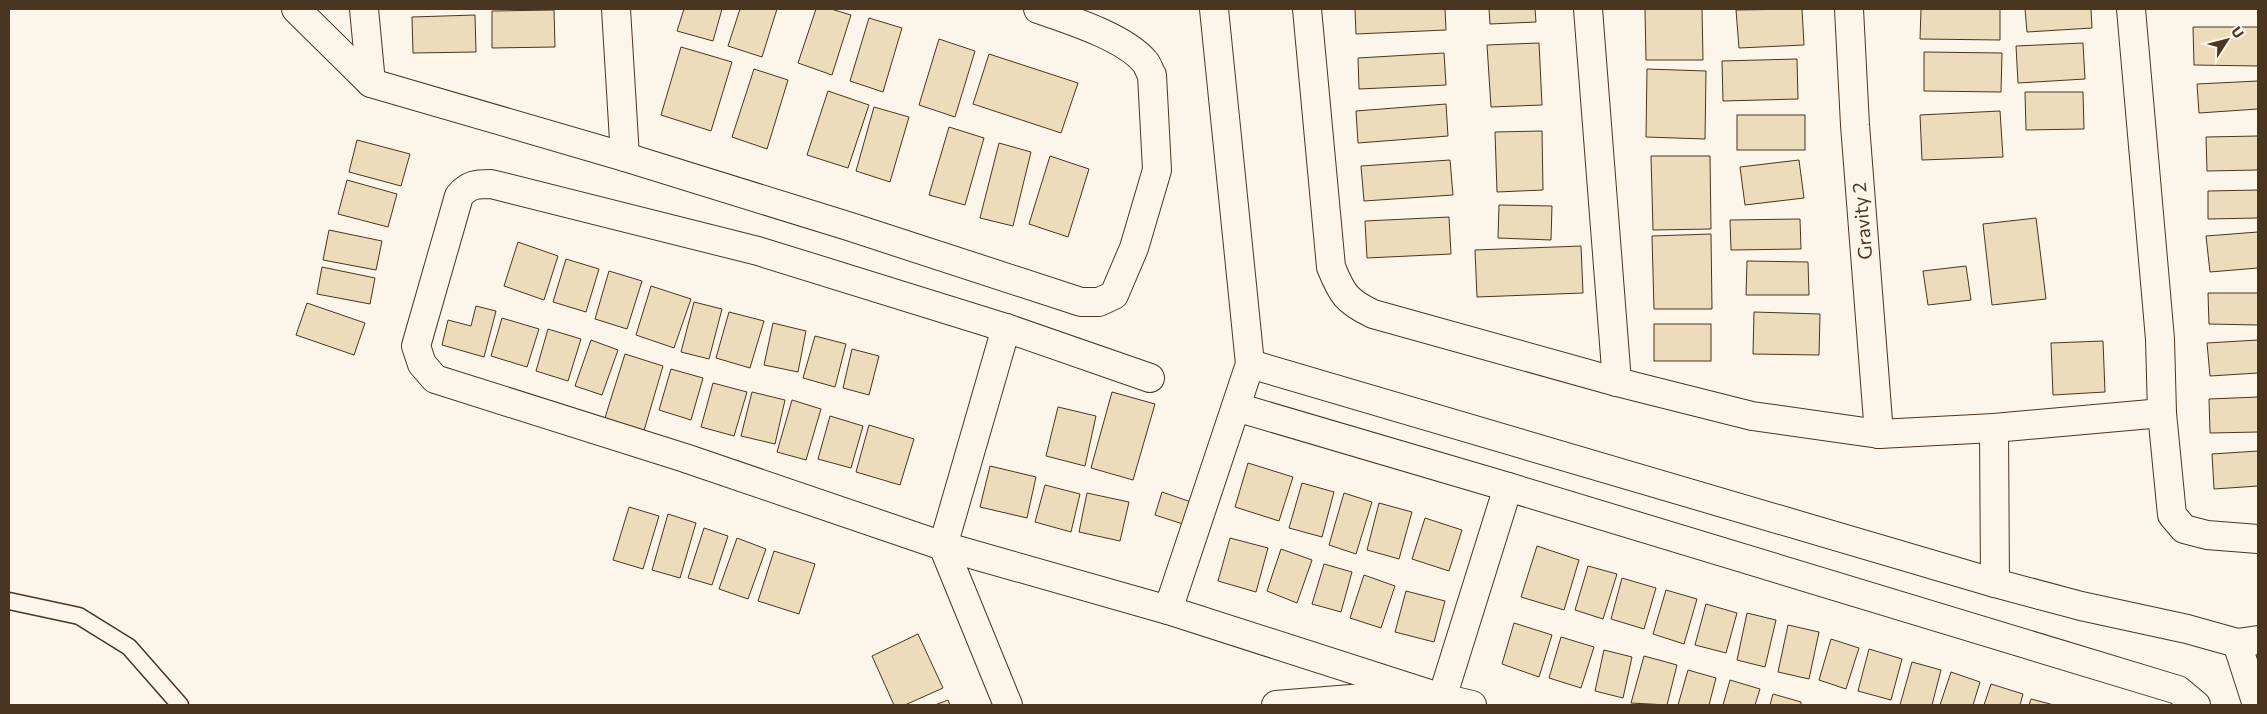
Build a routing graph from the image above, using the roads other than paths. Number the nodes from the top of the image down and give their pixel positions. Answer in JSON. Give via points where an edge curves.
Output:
{"nodes":[{"id":1,"x":296,"y":9,"type":"edge"},
{"id":2,"x":364,"y":9,"type":"edge"},
{"id":3,"x":616,"y":9,"type":"edge"},
{"id":4,"x":1038,"y":9,"type":"edge"},
{"id":5,"x":1214,"y":9,"type":"edge"},
{"id":6,"x":1307,"y":9,"type":"edge"},
{"id":7,"x":1588,"y":9,"type":"edge"},
{"id":8,"x":1849,"y":9,"type":"edge"},
{"id":9,"x":2130,"y":9,"type":"edge"},
{"id":10,"x":1079,"y":16,"type":"edge"},
{"id":11,"x":371,"y":83,"type":"junction"},
{"id":12,"x":625,"y":157,"type":"junction"},
{"id":13,"x":1006,"y":328,"type":"junction"},
{"id":14,"x":1250,"y":364,"type":"junction"},
{"id":15,"x":1150,"y":378,"type":"dead end"},
{"id":16,"x":1616,"y":382,"type":"junction"},
{"id":17,"x":1236,"y":407,"type":"junction"},
{"id":18,"x":2162,"y":413,"type":"junction"},
{"id":19,"x":1994,"y":428,"type":"junction"},
{"id":20,"x":1880,"y":434,"type":"junction"},
{"id":21,"x":1508,"y":487,"type":"junction"},
{"id":22,"x":2258,"y":540,"type":"edge"},
{"id":23,"x":943,"y":546,"type":"junction"},
{"id":24,"x":1995,"y":583,"type":"junction"},
{"id":25,"x":9,"y":601,"type":"edge"},
{"id":26,"x":1168,"y":610,"type":"junction"},
{"id":27,"x":2248,"y":642,"type":"edge"},
{"id":28,"x":1434,"y":695,"type":"junction"},
{"id":29,"x":180,"y":705,"type":"edge"},
{"id":30,"x":1008,"y":705,"type":"edge"},
{"id":31,"x":1276,"y":705,"type":"edge"},
{"id":32,"x":1472,"y":705,"type":"edge"},
{"id":33,"x":2196,"y":705,"type":"edge"},
{"id":34,"x":2257,"y":705,"type":"edge"}],
"edges":[{"from":1,"to":11,"type":"street"},
{"from":2,"to":11,"type":"street"},
{"from":3,"to":12,"type":"street"},
{"from":4,"to":10,"type":"street"},
{"from":5,"to":14,"type":"street"},
{"from":6,"to":16,"type":"street","via":[[1331,267],[1341,292],[1373,314]]},
{"from":7,"to":16,"type":"street"},
{"from":8,"to":20,"type":"street","name":"Gravity 2"},
{"from":9,"to":18,"type":"street","via":[[2160,339]]},
{"from":10,"to":12,"type":"street","via":[[1126,46],[1144,62],[1152,75],[1157,170],[1134,248],[1114,295],[1099,302],[1081,302]]},
{"from":11,"to":12,"type":"street"},
{"from":13,"to":15,"type":"street"},
{"from":13,"to":23,"type":"street"},
{"from":13,"to":23,"type":"street","via":[[758,251],[491,184],[466,187],[459,196],[416,346],[422,364],[435,380],[685,458]]},
{"from":14,"to":17,"type":"street"},
{"from":14,"to":24,"type":"street"},
{"from":16,"to":20,"type":"street","via":[[1752,416]]},
{"from":17,"to":21,"type":"street"},
{"from":17,"to":26,"type":"street"},
{"from":18,"to":19,"type":"street"},
{"from":18,"to":22,"type":"street","via":[[2172,515],[2184,529],[2207,536]]},
{"from":19,"to":20,"type":"street"},
{"from":19,"to":24,"type":"street"},
{"from":21,"to":28,"type":"street"},
{"from":21,"to":33,"type":"street","via":[[2178,690]]},
{"from":23,"to":26,"type":"street"},
{"from":23,"to":30,"type":"street"},
{"from":24,"to":27,"type":"street","via":[[2081,606]]},
{"from":25,"to":29,"type":"lane","via":[[79,616],[129,647]]},
{"from":26,"to":28,"type":"street"},
{"from":27,"to":34,"type":"street"},
{"from":28,"to":31,"type":"street"},
{"from":28,"to":32,"type":"street"}]}
